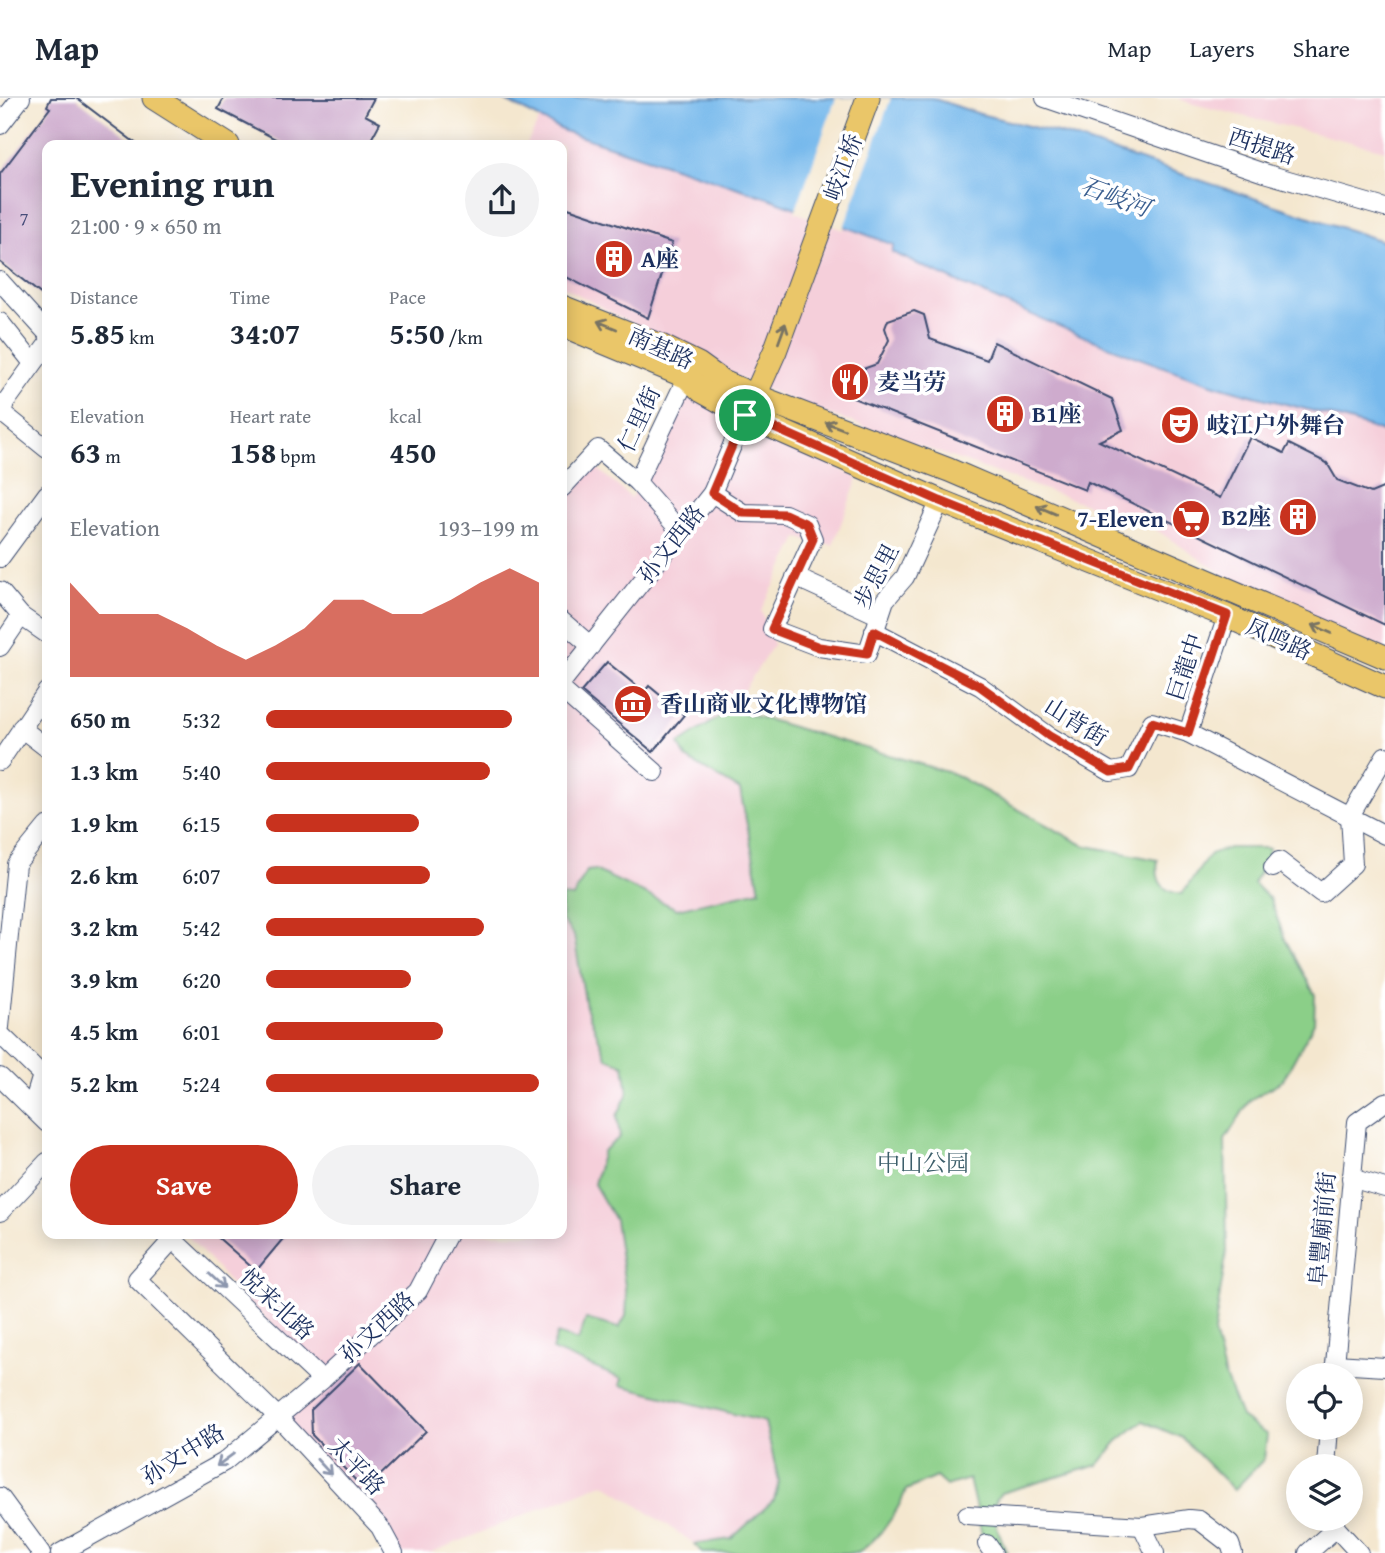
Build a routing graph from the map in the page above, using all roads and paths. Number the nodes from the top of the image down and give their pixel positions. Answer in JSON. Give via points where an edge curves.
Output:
{"nodes":[{"id":1,"x":21,"y":98,"type":"edge"},
{"id":2,"x":140,"y":98,"type":"edge"},
{"id":3,"x":154,"y":98,"type":"edge"},
{"id":4,"x":868,"y":98,"type":"edge"},
{"id":5,"x":1045,"y":98,"type":"edge"},
{"id":6,"x":0,"y":125,"type":"edge"},
{"id":7,"x":202,"y":140,"type":"edge"},
{"id":8,"x":219,"y":140,"type":"edge"},
{"id":9,"x":1385,"y":208,"type":"edge"},
{"id":10,"x":818,"y":235,"type":"joint"},
{"id":11,"x":0,"y":281,"type":"edge"},
{"id":12,"x":567,"y":309,"type":"edge"},
{"id":13,"x":0,"y":322,"type":"edge"},
{"id":14,"x":42,"y":327,"type":"edge"},
{"id":15,"x":567,"y":327,"type":"edge"},
{"id":16,"x":42,"y":351,"type":"edge"},
{"id":17,"x":32,"y":362,"type":"junction"},
{"id":18,"x":687,"y":377,"type":"junction"},
{"id":19,"x":751,"y":406,"type":"junction"},
{"id":20,"x":0,"y":410,"type":"edge"},
{"id":21,"x":42,"y":445,"type":"edge"},
{"id":22,"x":637,"y":482,"type":"junction"},
{"id":23,"x":567,"y":483,"type":"edge"},
{"id":24,"x":712,"y":493,"type":"junction"},
{"id":25,"x":42,"y":501,"type":"edge"},
{"id":26,"x":940,"y":501,"type":"junction"},
{"id":27,"x":681,"y":532,"type":"junction"},
{"id":28,"x":0,"y":558,"type":"edge"},
{"id":29,"x":795,"y":577,"type":"junction"},
{"id":30,"x":0,"y":591,"type":"edge"},
{"id":31,"x":1227,"y":615,"type":"junction"},
{"id":32,"x":22,"y":616,"type":"junction"},
{"id":33,"x":877,"y":624,"type":"junction"},
{"id":34,"x":567,"y":625,"type":"edge"},
{"id":35,"x":42,"y":630,"type":"edge"},
{"id":36,"x":591,"y":646,"type":"junction"},
{"id":37,"x":0,"y":647,"type":"edge"},
{"id":38,"x":1385,"y":656,"type":"edge"},
{"id":39,"x":567,"y":676,"type":"edge"},
{"id":40,"x":1385,"y":687,"type":"edge"},
{"id":41,"x":567,"y":694,"type":"edge"},
{"id":42,"x":42,"y":698,"type":"edge"},
{"id":43,"x":21,"y":728,"type":"junction"},
{"id":44,"x":1188,"y":733,"type":"junction"},
{"id":45,"x":42,"y":744,"type":"edge"},
{"id":46,"x":1385,"y":757,"type":"edge"},
{"id":47,"x":0,"y":761,"type":"edge"},
{"id":48,"x":655,"y":772,"type":"dead end"},
{"id":49,"x":1379,"y":779,"type":"edge"},
{"id":50,"x":1350,"y":816,"type":"junction"},
{"id":51,"x":42,"y":832,"type":"edge"},
{"id":52,"x":1385,"y":835,"type":"edge"},
{"id":53,"x":1273,"y":868,"type":"dead end"},
{"id":54,"x":0,"y":1027,"type":"edge"},
{"id":55,"x":0,"y":1034,"type":"edge"},
{"id":56,"x":0,"y":1077,"type":"edge"},
{"id":57,"x":1385,"y":1102,"type":"edge"},
{"id":58,"x":32,"y":1108,"type":"junction"},
{"id":59,"x":42,"y":1118,"type":"edge"},
{"id":60,"x":42,"y":1167,"type":"edge"},
{"id":61,"x":1351,"y":1178,"type":"junction"},
{"id":62,"x":1385,"y":1188,"type":"edge"},
{"id":63,"x":0,"y":1212,"type":"edge"},
{"id":64,"x":168,"y":1239,"type":"edge"},
{"id":65,"x":173,"y":1239,"type":"edge"},
{"id":66,"x":445,"y":1239,"type":"edge"},
{"id":67,"x":1336,"y":1363,"type":"edge"},
{"id":68,"x":1385,"y":1367,"type":"edge"},
{"id":69,"x":1363,"y":1368,"type":"edge"},
{"id":70,"x":321,"y":1380,"type":"junction"},
{"id":71,"x":278,"y":1417,"type":"junction"},
{"id":72,"x":0,"y":1497,"type":"edge"},
{"id":73,"x":967,"y":1516,"type":"dead end"},
{"id":74,"x":1142,"y":1526,"type":"junction"},
{"id":75,"x":1328,"y":1531,"type":"edge"},
{"id":76,"x":1341,"y":1531,"type":"edge"},
{"id":77,"x":41,"y":1553,"type":"edge"},
{"id":78,"x":60,"y":1553,"type":"edge"},
{"id":79,"x":394,"y":1553,"type":"edge"},
{"id":80,"x":1155,"y":1553,"type":"edge"},
{"id":81,"x":1233,"y":1553,"type":"edge"},
{"id":82,"x":1308,"y":1553,"type":"edge"},
{"id":83,"x":1359,"y":1553,"type":"edge"}],
"edges":[{"from":1,"to":6,"type":"street"},
{"from":2,"to":7,"type":"main road"},
{"from":3,"to":8,"type":"main road"},
{"from":4,"to":10,"type":"main road","name":"岐江桥"},
{"from":5,"to":9,"type":"street","name":"西提路","via":[[1264,173]]},
{"from":19,"to":10,"type":"main road","name":"孙文西路","one_way":true},
{"from":11,"to":14,"type":"street"},
{"from":19,"to":12,"type":"main road","name":"南基路","one_way":true,"via":[[698,364]]},
{"from":13,"to":17,"type":"street"},
{"from":15,"to":18,"type":"main road","name":"南基路"},
{"from":16,"to":17,"type":"street"},
{"from":17,"to":20,"type":"street"},
{"from":18,"to":19,"type":"main road","name":"南基路","via":[[702,391]]},
{"from":18,"to":22,"type":"street","name":"仁里街"},
{"from":19,"to":24,"type":"street","name":"孙文西路"},
{"from":19,"to":26,"type":"main road","name":"凤鸣路"},
{"from":38,"to":19,"type":"main road","name":"凤鸣路","one_way":true,"via":[[949,470]]},
{"from":20,"to":21,"type":"street"},
{"from":22,"to":23,"type":"street","name":"仁里街","via":[[598,449]]},
{"from":22,"to":27,"type":"street","name":"仁里街"},
{"from":24,"to":27,"type":"street","name":"孙文西路"},
{"from":24,"to":29,"type":"street","name":"步思里","via":[[743,513],[785,514],[807,524],[813,539]]},
{"from":25,"to":28,"type":"street"},
{"from":26,"to":31,"type":"main road","name":"凤鸣路"},
{"from":26,"to":33,"type":"street","name":"步思里","via":[[905,576],[885,600]]},
{"from":27,"to":36,"type":"street","name":"孙文西路"},
{"from":29,"to":33,"type":"street"},
{"from":29,"to":33,"type":"street","name":"步思里","via":[[772,629],[819,647],[867,654]]},
{"from":30,"to":32,"type":"street"},
{"from":31,"to":40,"type":"main road","name":"凤鸣路"},
{"from":31,"to":44,"type":"street","name":"巨龍中"},
{"from":32,"to":35,"type":"street"},
{"from":32,"to":37,"type":"street"},
{"from":33,"to":44,"type":"street","name":"山背街","via":[[1111,772],[1129,769],[1152,722]]},
{"from":34,"to":36,"type":"street"},
{"from":36,"to":39,"type":"street","name":"孙文西路"},
{"from":41,"to":48,"type":"street"},
{"from":42,"to":43,"type":"street"},
{"from":43,"to":45,"type":"street"},
{"from":43,"to":47,"type":"street"},
{"from":44,"to":50,"type":"street","name":"山背街"},
{"from":46,"to":49,"type":"street"},
{"from":49,"to":50,"type":"street"},
{"from":50,"to":52,"type":"street"},
{"from":50,"to":53,"type":"street","via":[[1353,864],[1330,888],[1321,893],[1279,861]]},
{"from":51,"to":54,"type":"street","via":[[16,864]]},
{"from":55,"to":58,"type":"street","via":[[42,1075]]},
{"from":56,"to":58,"type":"street"},
{"from":57,"to":61,"type":"street","name":"阜豐廟前街","via":[[1357,1122]]},
{"from":58,"to":59,"type":"street"},
{"from":60,"to":63,"type":"street"},
{"from":61,"to":62,"type":"street"},
{"from":61,"to":67,"type":"street","name":"阜豐廟前街"},
{"from":64,"to":71,"type":"street","name":"太平路","via":[[137,1279]]},
{"from":65,"to":70,"type":"street","name":"悦来北路","one_way":true},
{"from":66,"to":70,"type":"street","name":"孙文西路","via":[[418,1291]]},
{"from":68,"to":69,"type":"street"},
{"from":70,"to":71,"type":"street","name":"孙文中路"},
{"from":71,"to":78,"type":"street","name":"孙文中路","one_way":true,"via":[[224,1462]]},
{"from":71,"to":79,"type":"street","name":"太平路","one_way":true,"via":[[380,1527]]},
{"from":72,"to":77,"type":"street"},
{"from":73,"to":74,"type":"street"},
{"from":74,"to":80,"type":"street"},
{"from":74,"to":81,"type":"street","via":[[1199,1520],[1230,1544]]},
{"from":75,"to":82,"type":"street"},
{"from":76,"to":83,"type":"street"}]}
